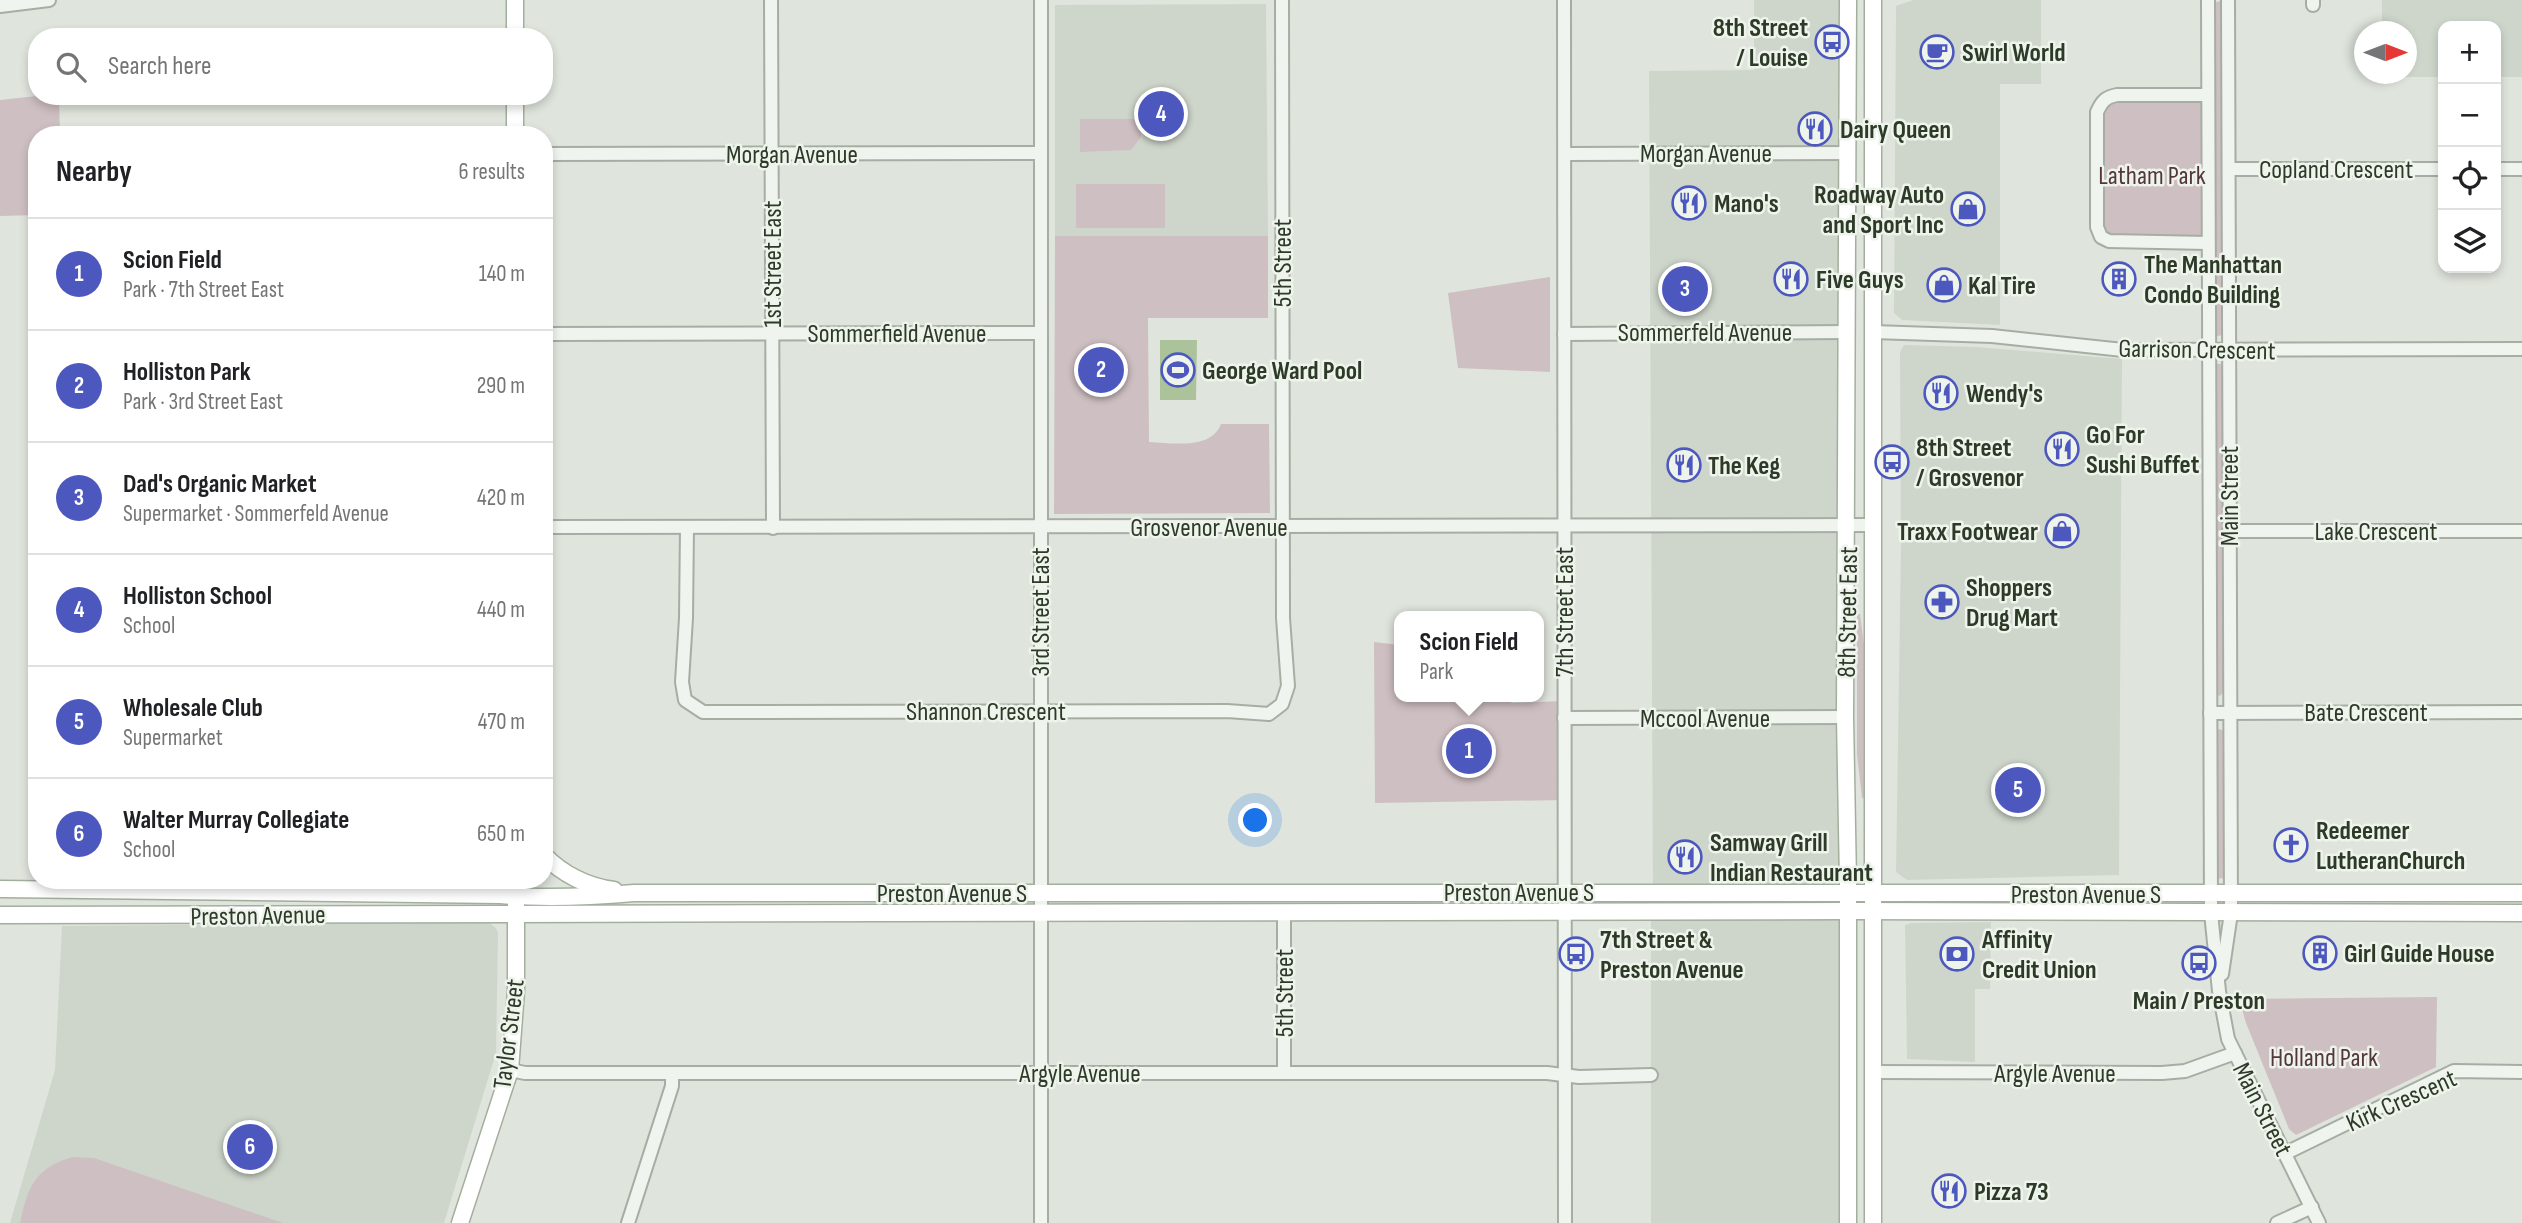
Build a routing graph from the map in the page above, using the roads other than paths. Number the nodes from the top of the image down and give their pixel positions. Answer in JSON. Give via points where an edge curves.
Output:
{"nodes":[{"id":1,"x":49,"y":0,"type":"edge"},
{"id":2,"x":515,"y":0,"type":"edge"},
{"id":3,"x":771,"y":0,"type":"edge"},
{"id":4,"x":1041,"y":0,"type":"edge"},
{"id":5,"x":1282,"y":0,"type":"edge"},
{"id":6,"x":1564,"y":0,"type":"edge"},
{"id":7,"x":1848,"y":0,"type":"edge"},
{"id":8,"x":1873,"y":0,"type":"edge"},
{"id":9,"x":2208,"y":0,"type":"edge"},
{"id":10,"x":2228,"y":0,"type":"edge"},
{"id":11,"x":5,"y":4,"type":"edge"},
{"id":12,"x":515,"y":28,"type":"edge"},
{"id":13,"x":2207,"y":95,"type":"junction"},
{"id":14,"x":515,"y":105,"type":"edge"},
{"id":15,"x":515,"y":126,"type":"edge"},
{"id":16,"x":1040,"y":153,"type":"junction"},
{"id":17,"x":1848,"y":153,"type":"junction"},
{"id":18,"x":553,"y":154,"type":"edge"},
{"id":19,"x":1565,"y":154,"type":"junction"},
{"id":20,"x":772,"y":155,"type":"junction"},
{"id":21,"x":2230,"y":169,"type":"junction"},
{"id":22,"x":2438,"y":169,"type":"edge"},
{"id":23,"x":2501,"y":169,"type":"edge"},
{"id":24,"x":2522,"y":169,"type":"edge"},
{"id":25,"x":2208,"y":243,"type":"junction"},
{"id":26,"x":1040,"y":332,"type":"junction"},
{"id":27,"x":1847,"y":332,"type":"junction"},
{"id":28,"x":1873,"y":332,"type":"junction"},
{"id":29,"x":772,"y":333,"type":"junction"},
{"id":30,"x":553,"y":334,"type":"edge"},
{"id":31,"x":1563,"y":334,"type":"junction"},
{"id":32,"x":2522,"y":349,"type":"edge"},
{"id":33,"x":2209,"y":350,"type":"junction"},
{"id":34,"x":2229,"y":350,"type":"junction"},
{"id":35,"x":1873,"y":414,"type":"junction"},
{"id":36,"x":1847,"y":525,"type":"junction"},
{"id":37,"x":1874,"y":525,"type":"junction"},
{"id":38,"x":1564,"y":526,"type":"junction"},
{"id":39,"x":553,"y":527,"type":"edge"},
{"id":40,"x":1040,"y":527,"type":"junction"},
{"id":41,"x":1283,"y":527,"type":"junction"},
{"id":42,"x":687,"y":528,"type":"junction"},
{"id":43,"x":773,"y":528,"type":"junction"},
{"id":44,"x":2229,"y":531,"type":"junction"},
{"id":45,"x":2522,"y":531,"type":"edge"},
{"id":46,"x":1041,"y":711,"type":"junction"},
{"id":47,"x":2522,"y":712,"type":"edge"},
{"id":48,"x":2210,"y":713,"type":"junction"},
{"id":49,"x":2230,"y":713,"type":"junction"},
{"id":50,"x":1846,"y":717,"type":"junction"},
{"id":51,"x":1564,"y":718,"type":"junction"},
{"id":52,"x":553,"y":865,"type":"edge"},
{"id":53,"x":0,"y":889,"type":"edge"},
{"id":54,"x":28,"y":889,"type":"edge"},
{"id":55,"x":516,"y":889,"type":"edge"},
{"id":56,"x":525,"y":889,"type":"edge"},
{"id":57,"x":1848,"y":891,"type":"junction"},
{"id":58,"x":1565,"y":892,"type":"junction"},
{"id":59,"x":1873,"y":892,"type":"junction"},
{"id":60,"x":634,"y":893,"type":"junction"},
{"id":61,"x":1040,"y":893,"type":"junction"},
{"id":62,"x":2210,"y":893,"type":"junction"},
{"id":63,"x":2230,"y":893,"type":"junction"},
{"id":64,"x":2522,"y":893,"type":"edge"},
{"id":65,"x":1848,"y":911,"type":"junction"},
{"id":66,"x":1873,"y":912,"type":"junction"},
{"id":67,"x":1039,"y":913,"type":"junction"},
{"id":68,"x":1284,"y":913,"type":"junction"},
{"id":69,"x":1564,"y":913,"type":"junction"},
{"id":70,"x":2211,"y":913,"type":"junction"},
{"id":71,"x":2231,"y":913,"type":"junction"},
{"id":72,"x":2522,"y":913,"type":"edge"},
{"id":73,"x":0,"y":915,"type":"edge"},
{"id":74,"x":516,"y":915,"type":"junction"},
{"id":75,"x":2219,"y":992,"type":"junction"},
{"id":76,"x":2235,"y":1054,"type":"junction"},
{"id":77,"x":510,"y":1070,"type":"junction"},
{"id":78,"x":1873,"y":1072,"type":"junction"},
{"id":79,"x":2522,"y":1072,"type":"edge"},
{"id":80,"x":1041,"y":1073,"type":"junction"},
{"id":81,"x":1284,"y":1073,"type":"junction"},
{"id":82,"x":671,"y":1074,"type":"junction"},
{"id":83,"x":1564,"y":1075,"type":"junction"},
{"id":84,"x":1651,"y":1075,"type":"dead end"},
{"id":85,"x":2286,"y":1153,"type":"junction"},
{"id":86,"x":2312,"y":1207,"type":"junction"},
{"id":87,"x":460,"y":1223,"type":"edge"},
{"id":88,"x":628,"y":1223,"type":"edge"},
{"id":89,"x":1041,"y":1223,"type":"edge"},
{"id":90,"x":1565,"y":1223,"type":"edge"},
{"id":91,"x":1848,"y":1223,"type":"edge"},
{"id":92,"x":1873,"y":1223,"type":"edge"},
{"id":93,"x":2277,"y":1223,"type":"edge"},
{"id":94,"x":2319,"y":1223,"type":"edge"}],
"edges":[{"from":1,"to":11,"type":"street"},
{"from":2,"to":12,"type":"main road"},
{"from":3,"to":20,"type":"street","name":"1st Street East"},
{"from":4,"to":16,"type":"street","name":"3rd Street East"},
{"from":5,"to":41,"type":"street","name":"5th Street"},
{"from":6,"to":19,"type":"street","name":"7th Street East"},
{"from":7,"to":17,"type":"main road","name":"8th Street East"},
{"from":8,"to":28,"type":"main road","name":"8th Street East"},
{"from":9,"to":13,"type":"street","name":"Main Street"},
{"from":10,"to":21,"type":"street","name":"Main Street"},
{"from":13,"to":25,"type":"street","name":"Main Street"},
{"from":13,"to":25,"type":"street","via":[[2117,95],[2102,102],[2097,112],[2097,227],[2109,241]]},
{"from":14,"to":15,"type":"main road"},
{"from":16,"to":20,"type":"street","name":"Morgan Avenue"},
{"from":16,"to":26,"type":"street","name":"3rd Street East"},
{"from":17,"to":19,"type":"street","name":"Morgan Avenue"},
{"from":17,"to":27,"type":"main road","name":"8th Street East"},
{"from":18,"to":20,"type":"street","name":"Morgan Avenue"},
{"from":19,"to":31,"type":"street","name":"7th Street East"},
{"from":20,"to":29,"type":"street","name":"1st Street East"},
{"from":21,"to":22,"type":"street","name":"Copland Crescent"},
{"from":21,"to":34,"type":"street","name":"Main Street"},
{"from":23,"to":24,"type":"street"},
{"from":25,"to":33,"type":"street","name":"Main Street"},
{"from":26,"to":29,"type":"street","name":"Sommerfield Avenue"},
{"from":26,"to":40,"type":"street","name":"3rd Street East"},
{"from":27,"to":31,"type":"street","name":"Sommerfeld Avenue"},
{"from":27,"to":35,"type":"main road","via":[[1860,334],[1863,342]]},
{"from":27,"to":36,"type":"main road","name":"8th Street East"},
{"from":28,"to":33,"type":"street","name":"Garrison Crescent","via":[[1992,336],[2123,349]]},
{"from":28,"to":35,"type":"main road","name":"8th Street East"},
{"from":29,"to":30,"type":"street","name":"Sommerfield Avenue"},
{"from":29,"to":43,"type":"street","name":"1st Street East"},
{"from":31,"to":38,"type":"street","name":"7th Street East"},
{"from":32,"to":34,"type":"street","name":"Garrison Crescent"},
{"from":33,"to":34,"type":"street","name":"Garrison Crescent"},
{"from":33,"to":48,"type":"street","name":"Main Street"},
{"from":34,"to":44,"type":"street","name":"Main Street"},
{"from":35,"to":37,"type":"main road","name":"8th Street East"},
{"from":36,"to":37,"type":"street","name":"Grosvenor Avenue"},
{"from":36,"to":38,"type":"street","name":"Grosvenor Avenue"},
{"from":36,"to":50,"type":"main road","name":"8th Street East"},
{"from":37,"to":59,"type":"main road","name":"8th Street East"},
{"from":38,"to":41,"type":"street","name":"Grosvenor Avenue"},
{"from":38,"to":51,"type":"street","name":"7th Street East"},
{"from":39,"to":42,"type":"street","name":"Grosvenor Avenue"},
{"from":40,"to":41,"type":"street","name":"Grosvenor Avenue"},
{"from":40,"to":43,"type":"street","name":"Grosvenor Avenue"},
{"from":40,"to":46,"type":"street","name":"3rd Street East"},
{"from":41,"to":46,"type":"street","name":"Shannon Crescent","via":[[1287,686],[1282,704],[1269,714]]},
{"from":42,"to":43,"type":"street","name":"Grosvenor Avenue"},
{"from":42,"to":46,"type":"street","name":"Shannon Crescent","via":[[682,682],[685,700],[703,712]]},
{"from":44,"to":45,"type":"street","name":"Lake Crescent"},
{"from":44,"to":49,"type":"street","name":"Main Street"},
{"from":46,"to":61,"type":"street","name":"3rd Street East"},
{"from":47,"to":49,"type":"street","name":"Bate Crescent"},
{"from":48,"to":49,"type":"street","name":"Bate Crescent"},
{"from":48,"to":62,"type":"street","name":"Main Street"},
{"from":49,"to":63,"type":"street","name":"Main Street"},
{"from":50,"to":51,"type":"street","name":"Mccool Avenue"},
{"from":50,"to":57,"type":"main road","name":"8th Street East"},
{"from":51,"to":58,"type":"street","name":"7th Street East"},
{"from":52,"to":60,"type":"main road","via":[[601,889]]},
{"from":53,"to":54,"type":"main road","name":"Preston Avenue"},
{"from":55,"to":74,"type":"main road","name":"Taylor Street"},
{"from":56,"to":60,"type":"main road","name":"Preston Avenue S","via":[[593,897]]},
{"from":57,"to":58,"type":"main road","name":"Preston Avenue S"},
{"from":57,"to":59,"type":"main road","name":"Preston Avenue S"},
{"from":57,"to":65,"type":"main road","name":"8th Street East"},
{"from":58,"to":61,"type":"main road","name":"Preston Avenue S"},
{"from":58,"to":69,"type":"street","name":"7th Street East"},
{"from":59,"to":62,"type":"main road","name":"Preston Avenue S"},
{"from":59,"to":66,"type":"main road","name":"8th Street East"},
{"from":60,"to":61,"type":"main road","name":"Preston Avenue S"},
{"from":61,"to":67,"type":"street","name":"3rd Street East"},
{"from":62,"to":63,"type":"main road","name":"Preston Avenue S"},
{"from":62,"to":70,"type":"street","name":"Main Street"},
{"from":63,"to":64,"type":"main road","name":"Preston Avenue S"},
{"from":63,"to":71,"type":"street","name":"Main Street"},
{"from":65,"to":66,"type":"main road","name":"Preston Avenue S"},
{"from":65,"to":69,"type":"main road","name":"Preston Avenue S"},
{"from":65,"to":91,"type":"main road","name":"8th Street East"},
{"from":66,"to":70,"type":"main road","name":"Preston Avenue S"},
{"from":66,"to":78,"type":"main road","name":"8th Street East"},
{"from":67,"to":68,"type":"main road","name":"Preston Avenue S"},
{"from":67,"to":74,"type":"main road","name":"Preston Avenue S"},
{"from":67,"to":80,"type":"street","name":"3rd Street East"},
{"from":68,"to":69,"type":"main road","name":"Preston Avenue S"},
{"from":68,"to":81,"type":"street","name":"5th Street"},
{"from":69,"to":83,"type":"street","name":"7th Street East"},
{"from":70,"to":71,"type":"main road","name":"Preston Avenue S"},
{"from":70,"to":75,"type":"street","name":"Main Street"},
{"from":71,"to":72,"type":"main road","name":"Preston Avenue S"},
{"from":71,"to":75,"type":"street","name":"Main Street"},
{"from":73,"to":74,"type":"main road","name":"Preston Avenue"},
{"from":74,"to":77,"type":"main road","name":"Taylor Street"},
{"from":75,"to":76,"type":"street","name":"Main Street"},
{"from":76,"to":78,"type":"street","name":"Argyle Avenue","via":[[2185,1071],[2162,1073]]},
{"from":76,"to":85,"type":"street","name":"Main Street"},
{"from":77,"to":82,"type":"street","name":"Argyle Avenue"},
{"from":77,"to":87,"type":"main road","name":"Taylor Street"},
{"from":78,"to":92,"type":"main road","name":"8th Street East"},
{"from":79,"to":85,"type":"street","name":"Kirk Crescent","via":[[2454,1071]]},
{"from":80,"to":81,"type":"street","name":"Argyle Avenue"},
{"from":80,"to":82,"type":"street","name":"Argyle Avenue"},
{"from":80,"to":89,"type":"street","name":"3rd Street East"},
{"from":81,"to":83,"type":"street","name":"Argyle Avenue"},
{"from":82,"to":88,"type":"street","via":[[672,1086]]},
{"from":83,"to":84,"type":"street","name":"Argyle Avenue"},
{"from":83,"to":90,"type":"street","name":"7th Street East"},
{"from":85,"to":86,"type":"street","name":"Main Street"},
{"from":86,"to":93,"type":"street"},
{"from":86,"to":94,"type":"street","name":"Main Street"}]}
